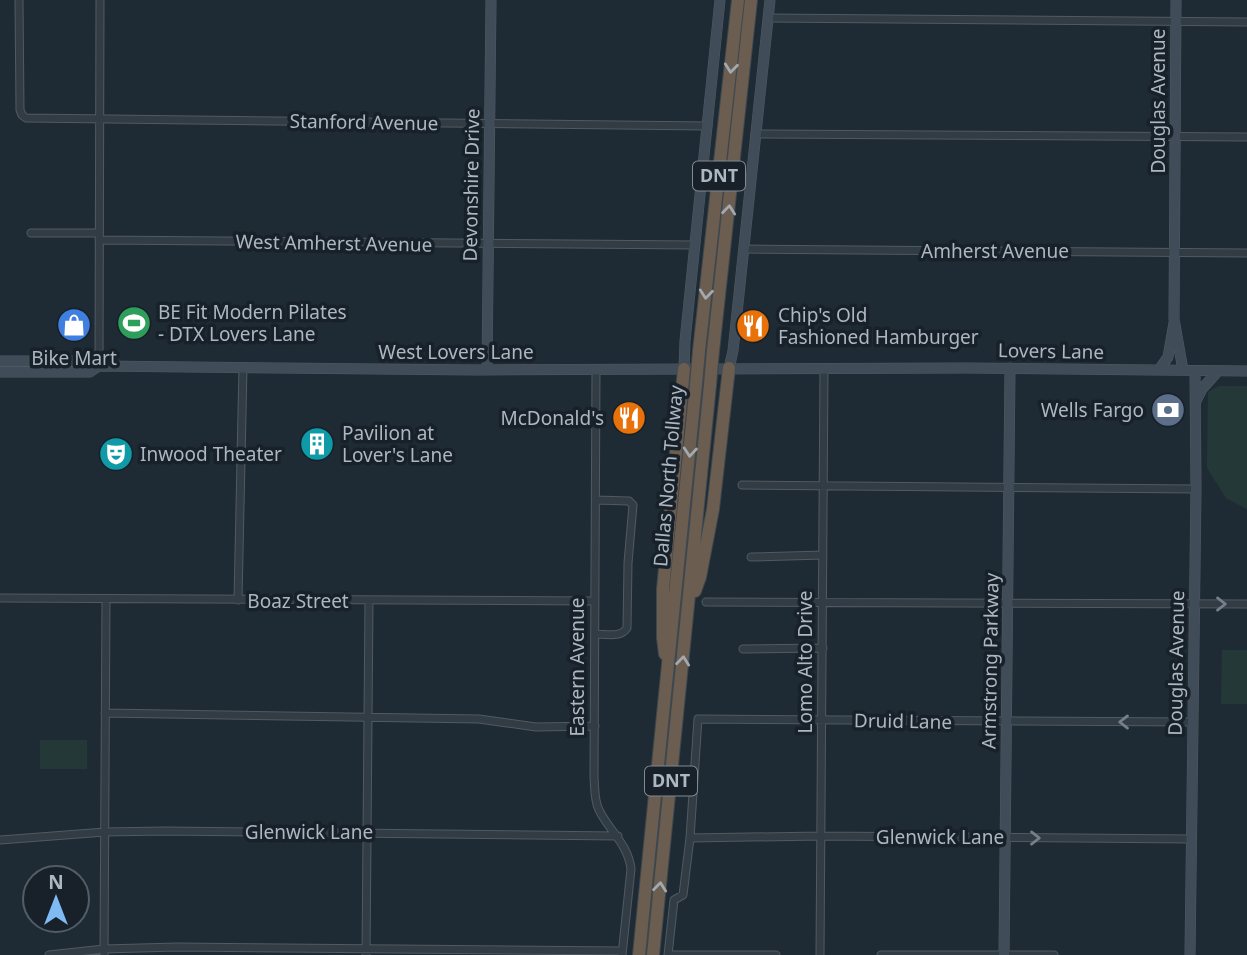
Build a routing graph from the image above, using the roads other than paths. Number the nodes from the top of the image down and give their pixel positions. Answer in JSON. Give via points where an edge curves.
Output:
{"nodes":[{"id":1,"x":19,"y":0,"type":"edge"},
{"id":2,"x":100,"y":0,"type":"edge"},
{"id":3,"x":491,"y":0,"type":"edge"},
{"id":4,"x":720,"y":0,"type":"edge"},
{"id":5,"x":738,"y":0,"type":"edge"},
{"id":6,"x":751,"y":0,"type":"edge"},
{"id":7,"x":770,"y":0,"type":"edge"},
{"id":8,"x":1176,"y":0,"type":"edge"},
{"id":9,"x":768,"y":18,"type":"junction"},
{"id":10,"x":1176,"y":21,"type":"junction"},
{"id":11,"x":1247,"y":22,"type":"edge"},
{"id":12,"x":99,"y":119,"type":"junction"},
{"id":13,"x":488,"y":123,"type":"junction"},
{"id":14,"x":708,"y":126,"type":"junction"},
{"id":15,"x":755,"y":134,"type":"junction"},
{"id":16,"x":1176,"y":136,"type":"junction"},
{"id":17,"x":1247,"y":137,"type":"edge"},
{"id":18,"x":32,"y":233,"type":"dead end"},
{"id":19,"x":99,"y":237,"type":"junction"},
{"id":20,"x":487,"y":244,"type":"junction"},
{"id":21,"x":695,"y":245,"type":"junction"},
{"id":22,"x":744,"y":249,"type":"junction"},
{"id":23,"x":1174,"y":253,"type":"junction"},
{"id":24,"x":1247,"y":253,"type":"edge"},
{"id":25,"x":1174,"y":320,"type":"junction"},
{"id":26,"x":0,"y":361,"type":"edge"},
{"id":27,"x":99,"y":366,"type":"junction"},
{"id":28,"x":243,"y":367,"type":"junction"},
{"id":29,"x":729,"y":368,"type":"junction"},
{"id":30,"x":824,"y":368,"type":"junction"},
{"id":31,"x":1010,"y":368,"type":"junction"},
{"id":32,"x":596,"y":369,"type":"junction"},
{"id":33,"x":684,"y":369,"type":"junction"},
{"id":34,"x":487,"y":370,"type":"junction"},
{"id":35,"x":1159,"y":370,"type":"junction"},
{"id":36,"x":1183,"y":370,"type":"junction"},
{"id":37,"x":1195,"y":371,"type":"junction"},
{"id":38,"x":1218,"y":371,"type":"junction"},
{"id":39,"x":1247,"y":371,"type":"edge"},
{"id":40,"x":0,"y":372,"type":"edge"},
{"id":41,"x":1195,"y":405,"type":"junction"},
{"id":42,"x":743,"y":485,"type":"dead end"},
{"id":43,"x":823,"y":485,"type":"junction"},
{"id":44,"x":1008,"y":486,"type":"junction"},
{"id":45,"x":1196,"y":489,"type":"junction"},
{"id":46,"x":596,"y":500,"type":"junction"},
{"id":47,"x":823,"y":555,"type":"junction"},
{"id":48,"x":751,"y":557,"type":"dead end"},
{"id":49,"x":0,"y":598,"type":"edge"},
{"id":50,"x":106,"y":599,"type":"junction"},
{"id":51,"x":238,"y":600,"type":"junction"},
{"id":52,"x":369,"y":601,"type":"junction"},
{"id":53,"x":595,"y":601,"type":"junction"},
{"id":54,"x":706,"y":602,"type":"dead end"},
{"id":55,"x":823,"y":602,"type":"junction"},
{"id":56,"x":1008,"y":602,"type":"junction"},
{"id":57,"x":1194,"y":604,"type":"junction"},
{"id":58,"x":1247,"y":604,"type":"edge"},
{"id":59,"x":688,"y":608,"type":"junction"},
{"id":60,"x":595,"y":634,"type":"junction"},
{"id":61,"x":822,"y":648,"type":"junction"},
{"id":62,"x":744,"y":649,"type":"dead end"},
{"id":63,"x":668,"y":672,"type":"junction"},
{"id":64,"x":105,"y":713,"type":"junction"},
{"id":65,"x":368,"y":716,"type":"junction"},
{"id":66,"x":822,"y":719,"type":"junction"},
{"id":67,"x":1007,"y":722,"type":"junction"},
{"id":68,"x":1193,"y":722,"type":"junction"},
{"id":69,"x":595,"y":726,"type":"junction"},
{"id":70,"x":105,"y":832,"type":"junction"},
{"id":71,"x":366,"y":832,"type":"junction"},
{"id":72,"x":618,"y":836,"type":"junction"},
{"id":73,"x":820,"y":836,"type":"junction"},
{"id":74,"x":690,"y":838,"type":"junction"},
{"id":75,"x":1006,"y":838,"type":"junction"},
{"id":76,"x":1191,"y":839,"type":"junction"},
{"id":77,"x":0,"y":840,"type":"edge"},
{"id":78,"x":104,"y":952,"type":"edge"},
{"id":79,"x":366,"y":952,"type":"edge"},
{"id":80,"x":622,"y":953,"type":"edge"},
{"id":81,"x":49,"y":955,"type":"edge"},
{"id":82,"x":639,"y":955,"type":"edge"},
{"id":83,"x":653,"y":955,"type":"edge"},
{"id":84,"x":668,"y":955,"type":"edge"},
{"id":85,"x":776,"y":955,"type":"edge"},
{"id":86,"x":820,"y":955,"type":"edge"},
{"id":87,"x":881,"y":955,"type":"edge"},
{"id":88,"x":1004,"y":955,"type":"edge"},
{"id":89,"x":1054,"y":955,"type":"edge"},
{"id":90,"x":1190,"y":955,"type":"edge"}],
"edges":[{"from":1,"to":12,"type":"street","name":"Stanford Avenue","via":[[22,115]]},
{"from":2,"to":12,"type":"street"},
{"from":3,"to":13,"type":"street","name":"Devonshire Drive"},
{"from":4,"to":14,"type":"street"},
{"from":5,"to":63,"type":"highway","name":"Dallas North Tollway","number":"DNT","one_way":true,"bridge":true},
{"from":59,"to":6,"type":"highway","name":"Dallas North Tollway","number":"DNT","one_way":true,"bridge":true},
{"from":7,"to":9,"type":"street"},
{"from":8,"to":10,"type":"street","name":"Douglas Avenue"},
{"from":9,"to":10,"type":"street"},
{"from":9,"to":15,"type":"street"},
{"from":10,"to":11,"type":"street"},
{"from":10,"to":16,"type":"street","name":"Douglas Avenue"},
{"from":12,"to":13,"type":"street","name":"Stanford Avenue"},
{"from":12,"to":19,"type":"street"},
{"from":13,"to":14,"type":"street","name":"Stanford Avenue"},
{"from":13,"to":20,"type":"street","name":"Devonshire Drive"},
{"from":14,"to":21,"type":"street"},
{"from":15,"to":16,"type":"street"},
{"from":15,"to":22,"type":"street"},
{"from":16,"to":17,"type":"street"},
{"from":16,"to":23,"type":"street","name":"Douglas Avenue"},
{"from":18,"to":19,"type":"street","name":"West Amherst Avenue"},
{"from":19,"to":20,"type":"street","name":"West Amherst Avenue"},
{"from":19,"to":27,"type":"street"},
{"from":20,"to":21,"type":"street","name":"West Amherst Avenue"},
{"from":20,"to":34,"type":"street","name":"Devonshire Drive"},
{"from":21,"to":33,"type":"street"},
{"from":22,"to":23,"type":"street","name":"Amherst Avenue"},
{"from":22,"to":29,"type":"street"},
{"from":23,"to":24,"type":"street","name":"Amherst Avenue"},
{"from":23,"to":25,"type":"street","name":"Douglas Avenue"},
{"from":25,"to":35,"type":"street","via":[[1168,357]]},
{"from":25,"to":36,"type":"street","name":"Douglas Avenue"},
{"from":26,"to":27,"type":"street","name":"West Lovers Lane","via":[[90,361]]},
{"from":27,"to":28,"type":"street","name":"West Lovers Lane"},
{"from":27,"to":40,"type":"street","name":"West Lovers Lane","via":[[90,372]]},
{"from":28,"to":34,"type":"street","name":"West Lovers Lane"},
{"from":28,"to":51,"type":"street"},
{"from":29,"to":30,"type":"street","name":"Lovers Lane"},
{"from":29,"to":33,"type":"street","name":"West Lovers Lane"},
{"from":29,"to":59,"type":"highway","via":[[713,509],[700,576]]},
{"from":30,"to":31,"type":"street","name":"Lovers Lane"},
{"from":30,"to":43,"type":"street","name":"Lomo Alto Drive"},
{"from":31,"to":35,"type":"street","name":"Lovers Lane"},
{"from":31,"to":44,"type":"street","name":"Armstrong Parkway"},
{"from":32,"to":33,"type":"street","name":"West Lovers Lane"},
{"from":32,"to":34,"type":"street","name":"West Lovers Lane"},
{"from":32,"to":46,"type":"street","name":"Eastern Avenue"},
{"from":33,"to":63,"type":"highway","via":[[663,589]]},
{"from":35,"to":36,"type":"street","name":"Lovers Lane"},
{"from":36,"to":37,"type":"street","name":"Lovers Lane"},
{"from":37,"to":38,"type":"street","name":"Lovers Lane"},
{"from":37,"to":41,"type":"street","name":"Douglas Avenue"},
{"from":38,"to":39,"type":"street","name":"Lovers Lane"},
{"from":38,"to":41,"type":"street"},
{"from":41,"to":45,"type":"street","name":"Douglas Avenue"},
{"from":42,"to":43,"type":"street"},
{"from":43,"to":44,"type":"street"},
{"from":43,"to":47,"type":"street","name":"Lomo Alto Drive"},
{"from":44,"to":45,"type":"street"},
{"from":44,"to":56,"type":"street","name":"Armstrong Parkway"},
{"from":45,"to":57,"type":"street","name":"Douglas Avenue"},
{"from":46,"to":53,"type":"street","name":"Eastern Avenue"},
{"from":46,"to":60,"type":"street","via":[[633,505],[627,628],[618,635]]},
{"from":47,"to":48,"type":"street"},
{"from":47,"to":55,"type":"street","name":"Lomo Alto Drive"},
{"from":49,"to":50,"type":"street","name":"Boaz Street"},
{"from":50,"to":51,"type":"street","name":"Boaz Street"},
{"from":50,"to":64,"type":"street"},
{"from":51,"to":52,"type":"street","name":"Boaz Street"},
{"from":52,"to":53,"type":"street","name":"Boaz Street"},
{"from":52,"to":65,"type":"street"},
{"from":53,"to":60,"type":"street","name":"Eastern Avenue"},
{"from":54,"to":55,"type":"street"},
{"from":55,"to":56,"type":"street"},
{"from":55,"to":61,"type":"street","name":"Lomo Alto Drive"},
{"from":56,"to":57,"type":"street"},
{"from":56,"to":67,"type":"street","name":"Armstrong Parkway"},
{"from":57,"to":58,"type":"street","one_way":true},
{"from":57,"to":68,"type":"street","name":"Douglas Avenue"},
{"from":83,"to":59,"type":"highway","name":"Dallas North Tollway","number":"DNT","one_way":true},
{"from":60,"to":69,"type":"street","name":"Eastern Avenue"},
{"from":61,"to":62,"type":"street"},
{"from":61,"to":66,"type":"street","name":"Lomo Alto Drive"},
{"from":63,"to":82,"type":"highway","name":"Dallas North Tollway","number":"DNT"},
{"from":64,"to":65,"type":"street"},
{"from":64,"to":70,"type":"street"},
{"from":65,"to":69,"type":"street","via":[[479,719],[536,727]]},
{"from":65,"to":71,"type":"street"},
{"from":66,"to":67,"type":"street","name":"Druid Lane"},
{"from":66,"to":73,"type":"street","name":"Lomo Alto Drive"},
{"from":66,"to":74,"type":"street","name":"Druid Lane","via":[[698,719]]},
{"from":68,"to":67,"type":"street","name":"Druid Lane","one_way":true},
{"from":67,"to":75,"type":"street","name":"Armstrong Parkway"},
{"from":68,"to":76,"type":"street","name":"Douglas Avenue"},
{"from":69,"to":72,"type":"street","name":"Eastern Avenue","via":[[597,805]]},
{"from":70,"to":71,"type":"street","name":"Glenwick Lane"},
{"from":70,"to":77,"type":"street","name":"Glenwick Lane"},
{"from":70,"to":78,"type":"street"},
{"from":71,"to":72,"type":"street","name":"Glenwick Lane"},
{"from":71,"to":79,"type":"street"},
{"from":72,"to":80,"type":"street","name":"Eastern Avenue","via":[[631,869]]},
{"from":73,"to":74,"type":"street","name":"Glenwick Lane"},
{"from":73,"to":75,"type":"street","name":"Glenwick Lane"},
{"from":73,"to":86,"type":"street","name":"Lomo Alto Drive"},
{"from":74,"to":84,"type":"street","via":[[683,895],[674,900]]},
{"from":75,"to":76,"type":"street","name":"Glenwick Lane","one_way":true},
{"from":75,"to":88,"type":"street","name":"Armstrong Parkway"},
{"from":76,"to":90,"type":"street","name":"Douglas Avenue"},
{"from":78,"to":79,"type":"street","via":[[177,947]]},
{"from":78,"to":81,"type":"street"},
{"from":79,"to":80,"type":"street"},
{"from":84,"to":85,"type":"street"},
{"from":87,"to":88,"type":"street"},
{"from":88,"to":89,"type":"street"}]}
